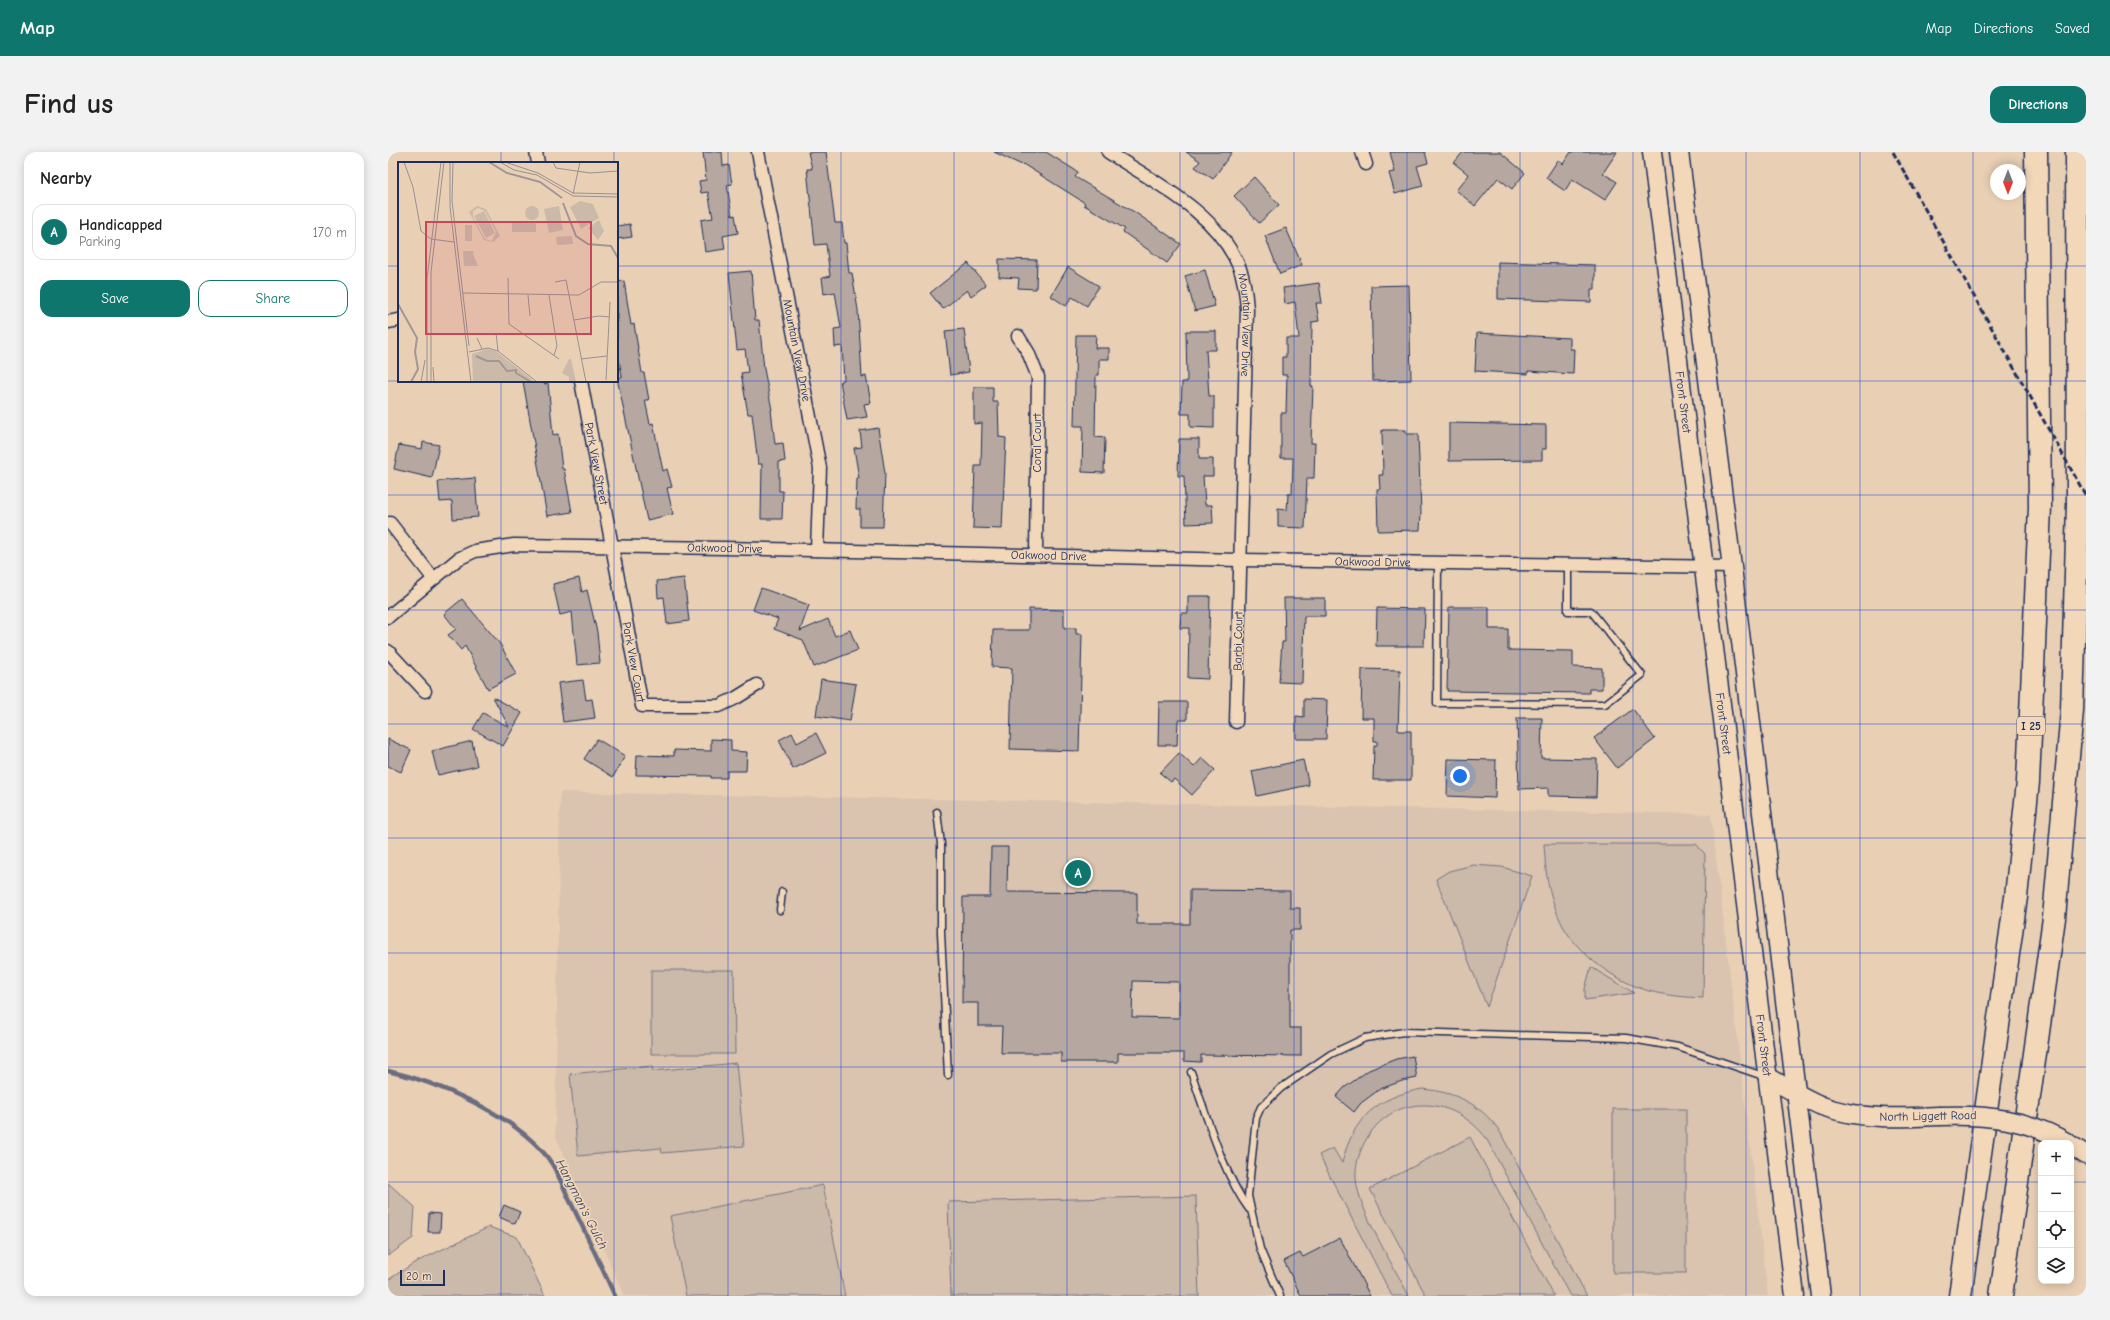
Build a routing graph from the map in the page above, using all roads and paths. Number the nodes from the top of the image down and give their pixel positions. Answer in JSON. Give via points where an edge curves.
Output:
{"nodes":[{"id":1,"x":536,"y":152,"type":"edge"},
{"id":2,"x":758,"y":152,"type":"edge"},
{"id":3,"x":1108,"y":152,"type":"edge"},
{"id":4,"x":1362,"y":152,"type":"edge"},
{"id":5,"x":1652,"y":152,"type":"edge"},
{"id":6,"x":1679,"y":152,"type":"edge"},
{"id":7,"x":2030,"y":152,"type":"edge"},
{"id":8,"x":2036,"y":152,"type":"edge"},
{"id":9,"x":2076,"y":152,"type":"edge"},
{"id":10,"x":538,"y":162,"type":"edge"},
{"id":11,"x":1366,"y":164,"type":"dead end"},
{"id":12,"x":398,"y":320,"type":"edge"},
{"id":13,"x":388,"y":322,"type":"edge"},
{"id":14,"x":2038,"y":333,"type":"junction"},
{"id":15,"x":1018,"y":336,"type":"dead end"},
{"id":16,"x":581,"y":382,"type":"edge"},
{"id":17,"x":390,"y":523,"type":"dead end"},
{"id":18,"x":613,"y":547,"type":"junction"},
{"id":19,"x":817,"y":550,"type":"junction"},
{"id":20,"x":1036,"y":554,"type":"junction"},
{"id":21,"x":1240,"y":560,"type":"junction"},
{"id":22,"x":1438,"y":563,"type":"junction"},
{"id":23,"x":1568,"y":565,"type":"junction"},
{"id":24,"x":1705,"y":567,"type":"junction"},
{"id":25,"x":1732,"y":567,"type":"junction"},
{"id":26,"x":433,"y":578,"type":"junction"},
{"id":27,"x":388,"y":617,"type":"edge"},
{"id":28,"x":388,"y":651,"type":"edge"},
{"id":29,"x":757,"y":685,"type":"dead end"},
{"id":30,"x":425,"y":691,"type":"dead end"},
{"id":31,"x":1236,"y":722,"type":"dead end"},
{"id":32,"x":937,"y":812,"type":"dead end"},
{"id":33,"x":782,"y":892,"type":"dead end"},
{"id":34,"x":780,"y":910,"type":"dead end"},
{"id":35,"x":1191,"y":1072,"type":"dead end"},
{"id":36,"x":948,"y":1075,"type":"dead end"},
{"id":37,"x":1768,"y":1077,"type":"junction"},
{"id":38,"x":1797,"y":1093,"type":"junction"},
{"id":39,"x":2077,"y":1149,"type":"edge"},
{"id":40,"x":1252,"y":1212,"type":"junction"},
{"id":41,"x":1280,"y":1296,"type":"edge"},
{"id":42,"x":1795,"y":1296,"type":"edge"},
{"id":43,"x":1821,"y":1296,"type":"edge"},
{"id":44,"x":1960,"y":1296,"type":"edge"},
{"id":45,"x":2001,"y":1296,"type":"edge"}],
"edges":[{"from":1,"to":10,"type":"street"},
{"from":2,"to":19,"type":"street","name":"Mountain View Drive","via":[[820,468]]},
{"from":3,"to":21,"type":"street","name":"Mountain View Drive","via":[[1200,215],[1218,232],[1232,251],[1241,270],[1247,308]]},
{"from":4,"to":11,"type":"street"},
{"from":5,"to":24,"type":"main road","name":"Front Street"},
{"from":6,"to":25,"type":"main road"},
{"from":7,"to":14,"type":"highway"},
{"from":8,"to":14,"type":"highway","number":"I 25"},
{"from":9,"to":45,"type":"highway","via":[[2078,504],[2072,710],[2054,918]]},
{"from":12,"to":13,"type":"street"},
{"from":14,"to":44,"type":"highway","number":"I 25","via":[[2040,507],[2028,782],[2013,920]]},
{"from":15,"to":20,"type":"street","name":"Coral Court","via":[[1038,377]]},
{"from":16,"to":18,"type":"street","name":"Park View Street"},
{"from":17,"to":26,"type":"street"},
{"from":18,"to":19,"type":"street","name":"Oakwood Drive"},
{"from":18,"to":26,"type":"street","name":"Oakwood Drive","via":[[492,547],[458,559]]},
{"from":18,"to":29,"type":"street","name":"Park View Court","via":[[642,706],[719,706]]},
{"from":19,"to":20,"type":"street","name":"Oakwood Drive"},
{"from":20,"to":21,"type":"street","name":"Oakwood Drive"},
{"from":21,"to":22,"type":"street","name":"Oakwood Drive"},
{"from":21,"to":31,"type":"street","name":"Barbi Court"},
{"from":22,"to":23,"type":"street","name":"Oakwood Drive"},
{"from":22,"to":23,"type":"lane","via":[[1436,703],[1605,704],[1642,675],[1591,611],[1568,611]]},
{"from":23,"to":24,"type":"street","name":"Oakwood Drive"},
{"from":24,"to":25,"type":"street","name":"Oakwood Drive"},
{"from":24,"to":37,"type":"main road","name":"Front Street"},
{"from":25,"to":38,"type":"main road"},
{"from":26,"to":27,"type":"street","name":"Oakwood Drive"},
{"from":28,"to":30,"type":"street"},
{"from":32,"to":36,"type":"lane","via":[[941,844],[941,934]]},
{"from":33,"to":34,"type":"lane"},
{"from":35,"to":40,"type":"lane","via":[[1236,1188]]},
{"from":37,"to":38,"type":"main road","name":"North Liggett Road"},
{"from":37,"to":40,"type":"lane","via":[[1678,1047],[1626,1038],[1404,1032],[1365,1038],[1331,1054],[1281,1088],[1261,1107],[1256,1118],[1248,1196]]},
{"from":37,"to":42,"type":"main road","name":"Front Street"},
{"from":38,"to":39,"type":"main road","name":"North Liggett Road","bridge":true,"via":[[1821,1105],[1860,1116],[1886,1118],[1979,1115],[2015,1120],[2038,1127]]},
{"from":38,"to":43,"type":"main road"},
{"from":40,"to":41,"type":"lane","via":[[1260,1249]]}]}
